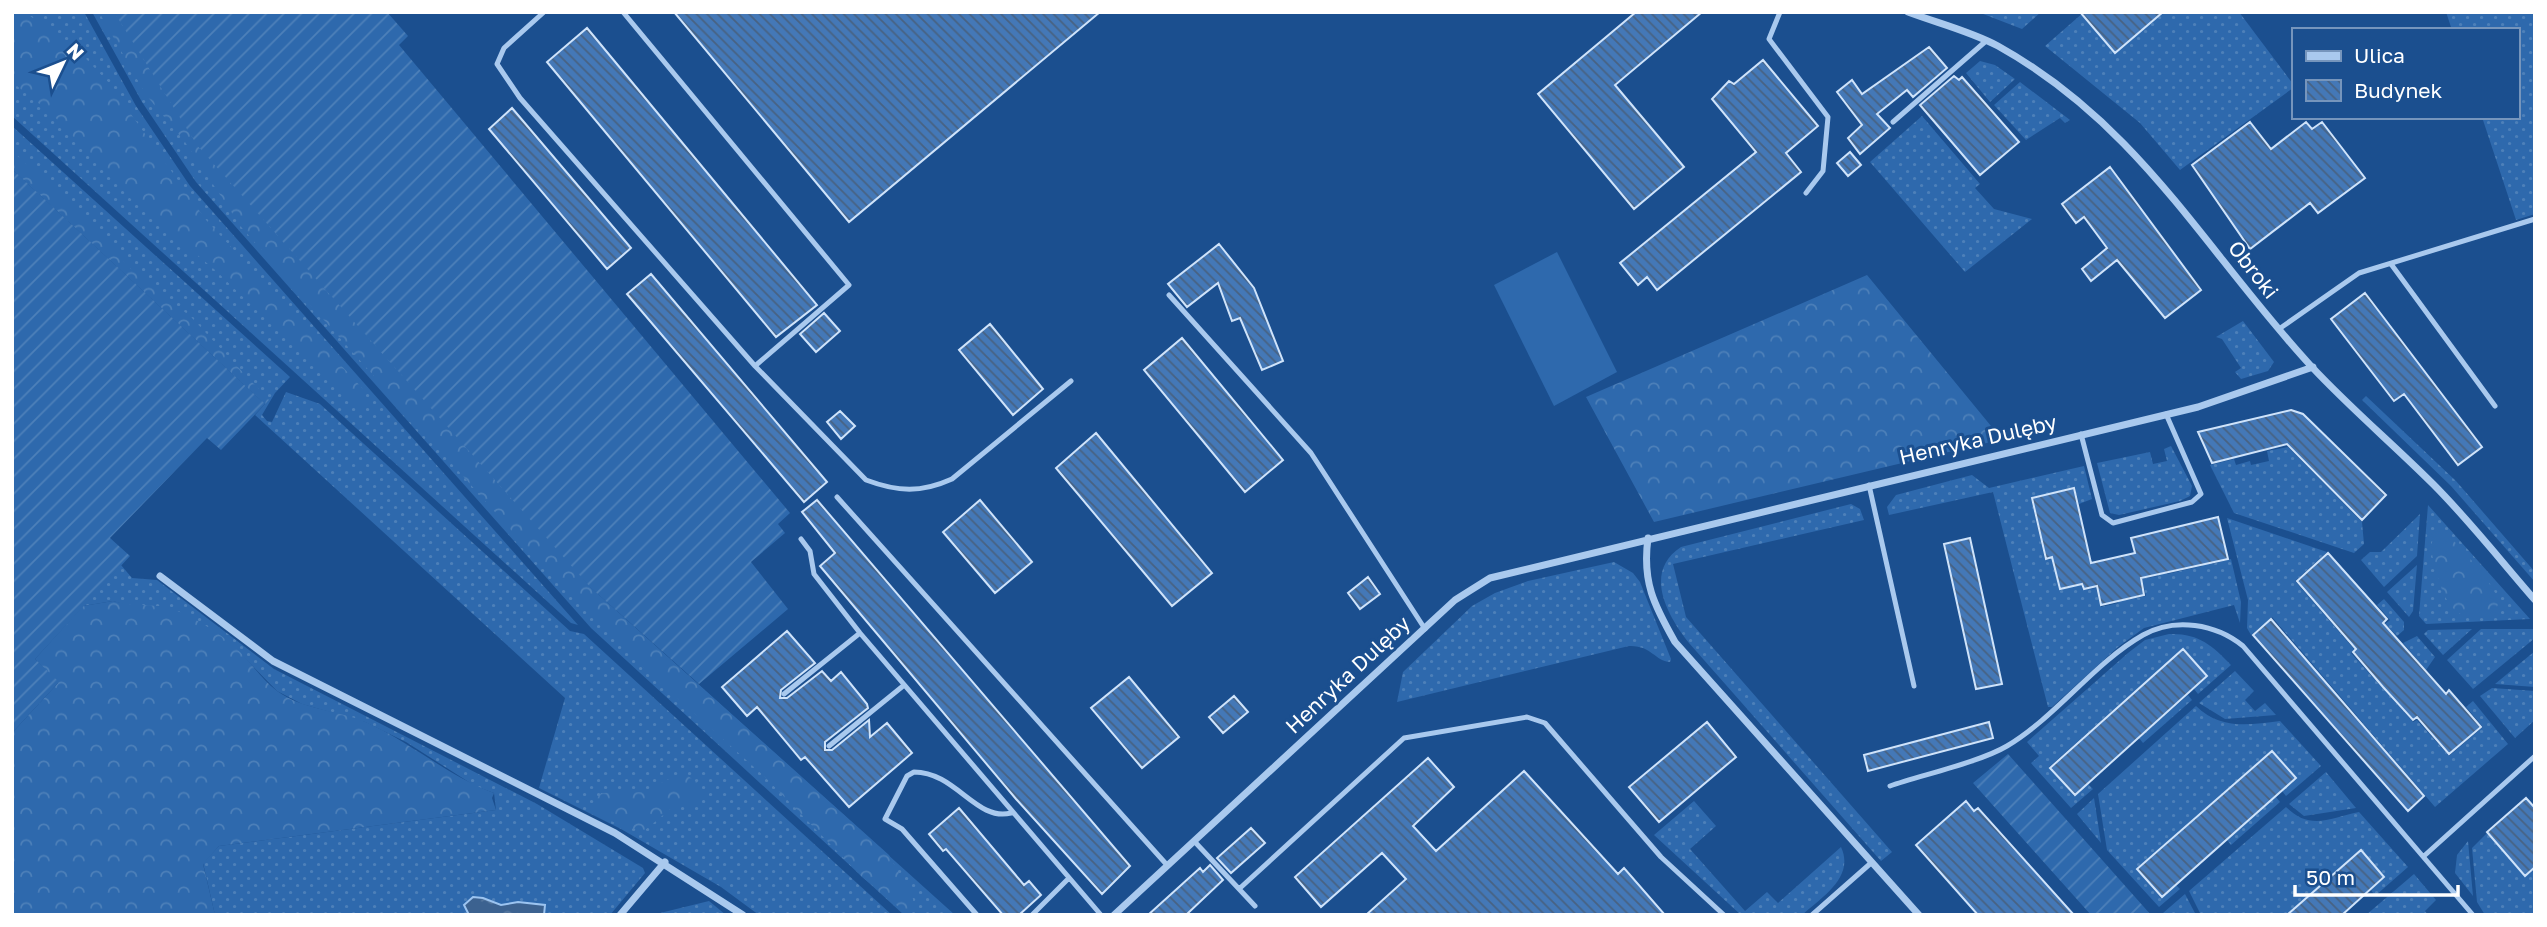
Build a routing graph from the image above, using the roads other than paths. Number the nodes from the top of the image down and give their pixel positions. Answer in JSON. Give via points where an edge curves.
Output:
{"nodes":[{"id":1,"x":544,"y":12,"type":"edge"},
{"id":2,"x":623,"y":12,"type":"edge"},
{"id":3,"x":1780,"y":12,"type":"edge"},
{"id":4,"x":1908,"y":12,"type":"edge"},
{"id":5,"x":1986,"y":41,"type":"junction"},
{"id":6,"x":1893,"y":122,"type":"dead end"},
{"id":7,"x":1807,"y":193,"type":"dead end"},
{"id":8,"x":2535,"y":219,"type":"edge"},
{"id":9,"x":2390,"y":264,"type":"junction"},
{"id":10,"x":1170,"y":295,"type":"dead end"},
{"id":11,"x":2279,"y":329,"type":"junction"},
{"id":12,"x":755,"y":366,"type":"junction"},
{"id":13,"x":2313,"y":368,"type":"junction"},
{"id":14,"x":1071,"y":381,"type":"dead end"},
{"id":15,"x":2496,"y":406,"type":"dead end"},
{"id":16,"x":2166,"y":414,"type":"junction"},
{"id":17,"x":2081,"y":434,"type":"junction"},
{"id":18,"x":1869,"y":485,"type":"junction"},
{"id":19,"x":837,"y":497,"type":"dead end"},
{"id":20,"x":1648,"y":538,"type":"junction"},
{"id":21,"x":801,"y":539,"type":"dead end"},
{"id":22,"x":160,"y":576,"type":"dead end"},
{"id":23,"x":2535,"y":600,"type":"edge"},
{"id":24,"x":1425,"y":629,"type":"junction"},
{"id":25,"x":860,"y":633,"type":"junction"},
{"id":26,"x":903,"y":686,"type":"junction"},
{"id":27,"x":1914,"y":687,"type":"dead end"},
{"id":28,"x":784,"y":694,"type":"dead end"},
{"id":29,"x":829,"y":746,"type":"dead end"},
{"id":30,"x":2535,"y":756,"type":"edge"},
{"id":31,"x":1890,"y":786,"type":"dead end"},
{"id":32,"x":1011,"y":813,"type":"junction"},
{"id":33,"x":1194,"y":841,"type":"junction"},
{"id":34,"x":2424,"y":856,"type":"junction"},
{"id":35,"x":665,"y":862,"type":"junction"},
{"id":36,"x":1871,"y":863,"type":"junction"},
{"id":37,"x":1167,"y":865,"type":"junction"},
{"id":38,"x":1068,"y":879,"type":"junction"},
{"id":39,"x":1239,"y":889,"type":"junction"},
{"id":40,"x":1255,"y":906,"type":"dead end"},
{"id":41,"x":620,"y":915,"type":"edge"},
{"id":42,"x":743,"y":915,"type":"edge"},
{"id":43,"x":977,"y":915,"type":"edge"},
{"id":44,"x":1032,"y":915,"type":"edge"},
{"id":45,"x":1101,"y":915,"type":"edge"},
{"id":46,"x":1114,"y":915,"type":"edge"},
{"id":47,"x":1724,"y":915,"type":"edge"},
{"id":48,"x":1812,"y":915,"type":"edge"},
{"id":49,"x":1919,"y":915,"type":"edge"},
{"id":50,"x":2473,"y":915,"type":"edge"}],
"edges":[{"from":1,"to":12,"type":"lane","via":[[504,48],[497,64],[520,98]]},
{"from":2,"to":12,"type":"lane","via":[[849,285]]},
{"from":3,"to":7,"type":"lane","via":[[1769,39],[1828,117],[1824,172]]},
{"from":4,"to":5,"type":"street","name":"Obroki"},
{"from":5,"to":6,"type":"lane"},
{"from":5,"to":11,"type":"street","name":"Obroki","via":[[2045,75],[2118,135],[2150,168]]},
{"from":8,"to":9,"type":"lane"},
{"from":9,"to":11,"type":"lane","via":[[2352,276]]},
{"from":9,"to":15,"type":"lane"},
{"from":10,"to":24,"type":"lane","via":[[1311,453]]},
{"from":11,"to":13,"type":"street","name":"Obroki"},
{"from":12,"to":14,"type":"lane","via":[[866,480],[909,491],[929,489],[952,478]]},
{"from":13,"to":16,"type":"street","name":"Henryka Dulęby","via":[[2224,400]]},
{"from":13,"to":23,"type":"street","name":"Obroki","via":[[2436,487]]},
{"from":16,"to":17,"type":"street","name":"Henryka Dulęby"},
{"from":16,"to":17,"type":"lane","via":[[2201,494],[2192,502],[2113,523],[2102,515]]},
{"from":17,"to":18,"type":"street","name":"Henryka Dulęby"},
{"from":18,"to":20,"type":"street","name":"Henryka Dulęby"},
{"from":18,"to":27,"type":"lane"},
{"from":19,"to":37,"type":"lane"},
{"from":20,"to":24,"type":"street","name":"Henryka Dulęby","via":[[1490,578],[1455,600]]},
{"from":20,"to":36,"type":"street","via":[[1646,577],[1655,607],[1675,642]]},
{"from":21,"to":25,"type":"lane","via":[[810,551],[814,573]]},
{"from":22,"to":35,"type":"street","via":[[274,661]]},
{"from":24,"to":33,"type":"street","name":"Henryka Dulęby"},
{"from":25,"to":26,"type":"lane"},
{"from":25,"to":28,"type":"lane"},
{"from":26,"to":29,"type":"lane"},
{"from":26,"to":32,"type":"lane"},
{"from":30,"to":34,"type":"lane"},
{"from":31,"to":34,"type":"lane","via":[[2003,748],[2032,731],[2144,634],[2194,624],[2231,636],[2243,646]]},
{"from":32,"to":38,"type":"lane"},
{"from":32,"to":43,"type":"lane","via":[[998,816],[946,780],[914,772],[885,819],[902,829]]},
{"from":33,"to":37,"type":"street","name":"Henryka Dulęby"},
{"from":33,"to":39,"type":"lane"},
{"from":34,"to":50,"type":"lane"},
{"from":35,"to":41,"type":"street"},
{"from":35,"to":42,"type":"street"},
{"from":36,"to":48,"type":"lane"},
{"from":36,"to":49,"type":"street"},
{"from":37,"to":46,"type":"street","name":"Henryka Dulęby"},
{"from":38,"to":44,"type":"lane"},
{"from":38,"to":45,"type":"lane"},
{"from":39,"to":40,"type":"lane"},
{"from":39,"to":47,"type":"lane","via":[[1404,738],[1527,717],[1545,723],[1661,857]]}]}
